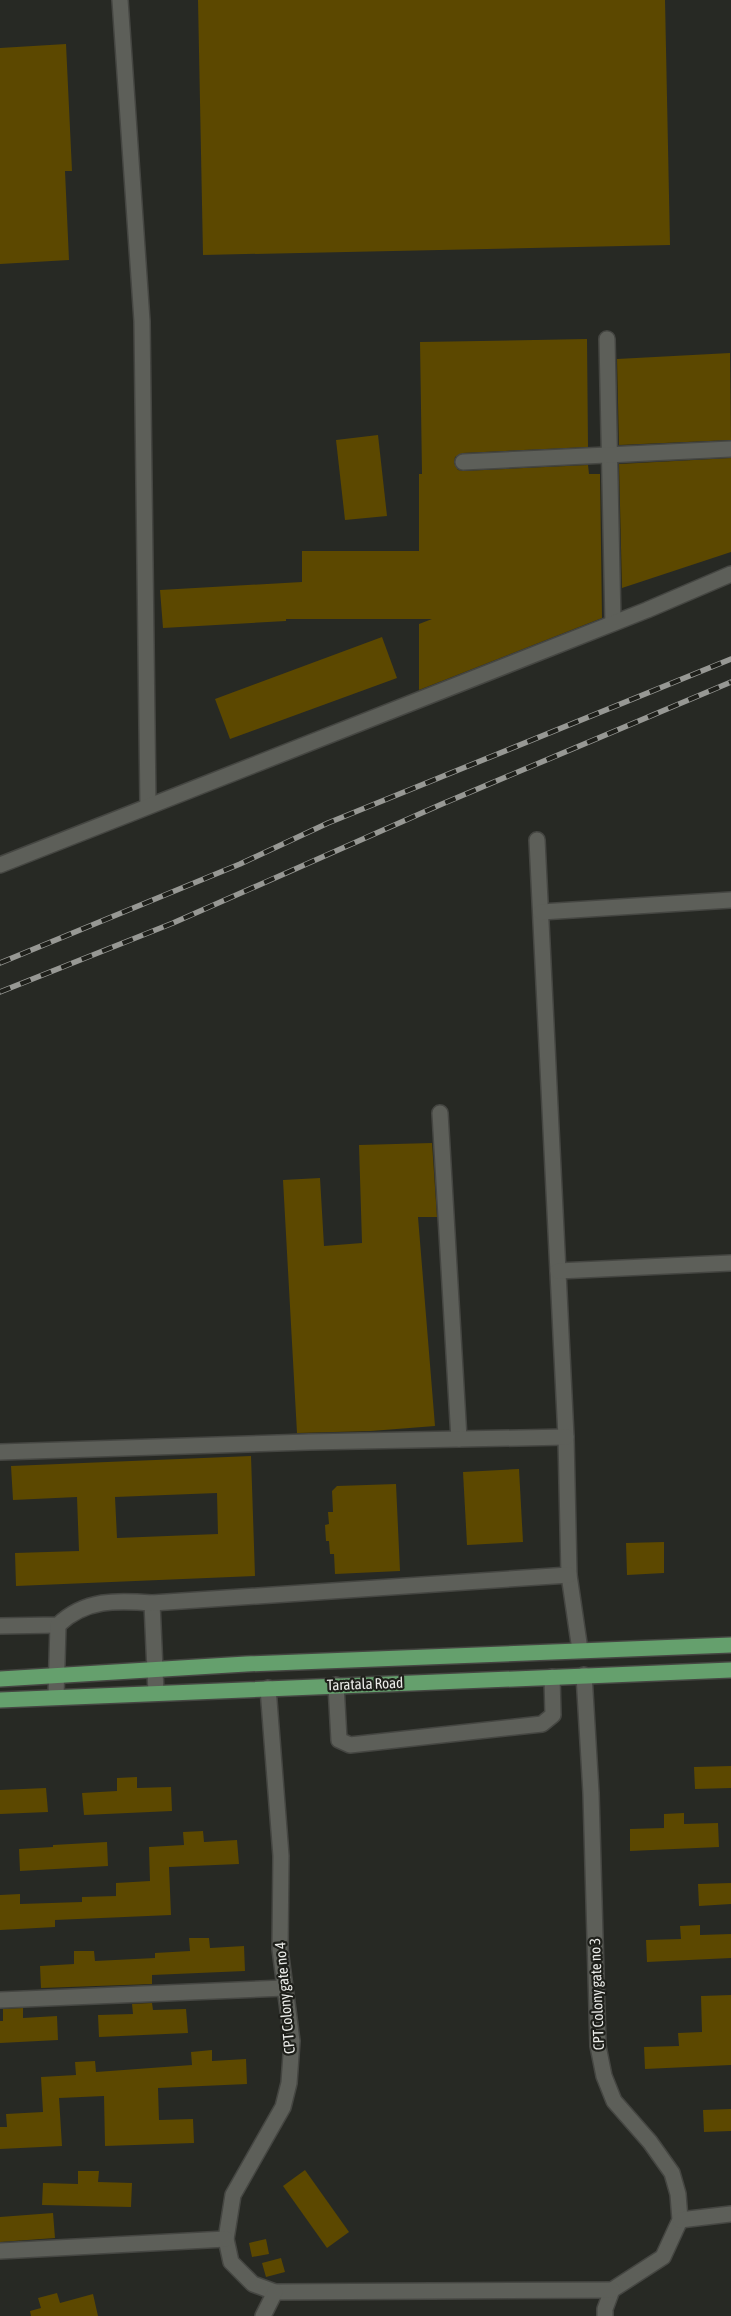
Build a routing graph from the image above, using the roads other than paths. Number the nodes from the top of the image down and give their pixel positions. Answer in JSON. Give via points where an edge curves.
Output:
{"nodes":[{"id":1,"x":120,"y":0,"type":"edge"},
{"id":2,"x":607,"y":339,"type":"dead end"},
{"id":3,"x":731,"y":449,"type":"edge"},
{"id":4,"x":610,"y":456,"type":"junction"},
{"id":5,"x":463,"y":462,"type":"dead end"},
{"id":6,"x":731,"y":574,"type":"edge"},
{"id":7,"x":613,"y":623,"type":"junction"},
{"id":8,"x":148,"y":806,"type":"junction"},
{"id":9,"x":537,"y":840,"type":"dead end"},
{"id":10,"x":0,"y":865,"type":"edge"},
{"id":11,"x":731,"y":900,"type":"edge"},
{"id":12,"x":541,"y":912,"type":"junction"},
{"id":13,"x":440,"y":1113,"type":"dead end"},
{"id":14,"x":731,"y":1263,"type":"edge"},
{"id":15,"x":558,"y":1271,"type":"junction"},
{"id":16,"x":566,"y":1437,"type":"junction"},
{"id":17,"x":459,"y":1439,"type":"junction"},
{"id":18,"x":0,"y":1452,"type":"edge"},
{"id":19,"x":569,"y":1575,"type":"junction"},
{"id":20,"x":152,"y":1603,"type":"junction"},
{"id":21,"x":58,"y":1625,"type":"junction"},
{"id":22,"x":0,"y":1626,"type":"edge"},
{"id":23,"x":731,"y":1645,"type":"edge"},
{"id":24,"x":580,"y":1650,"type":"junction"},
{"id":25,"x":155,"y":1670,"type":"junction"},
{"id":26,"x":731,"y":1670,"type":"edge"},
{"id":27,"x":56,"y":1676,"type":"junction"},
{"id":28,"x":584,"y":1676,"type":"junction"},
{"id":29,"x":552,"y":1677,"type":"junction"},
{"id":30,"x":0,"y":1679,"type":"edge"},
{"id":31,"x":336,"y":1685,"type":"junction"},
{"id":32,"x":268,"y":1688,"type":"junction"},
{"id":33,"x":156,"y":1693,"type":"junction"},
{"id":34,"x":56,"y":1697,"type":"junction"},
{"id":35,"x":0,"y":1700,"type":"edge"},
{"id":36,"x":285,"y":1988,"type":"junction"},
{"id":37,"x":0,"y":2000,"type":"edge"},
{"id":38,"x":731,"y":2214,"type":"edge"},
{"id":39,"x":680,"y":2220,"type":"junction"},
{"id":40,"x":226,"y":2239,"type":"junction"},
{"id":41,"x":0,"y":2251,"type":"edge"},
{"id":42,"x":612,"y":2290,"type":"junction"},
{"id":43,"x":275,"y":2292,"type":"junction"},
{"id":44,"x":263,"y":2316,"type":"edge"},
{"id":45,"x":605,"y":2316,"type":"edge"}],
"edges":[{"from":1,"to":8,"type":"street","via":[[142,321]]},
{"from":2,"to":4,"type":"street"},
{"from":3,"to":4,"type":"street"},
{"from":4,"to":5,"type":"street"},
{"from":4,"to":7,"type":"street"},
{"from":6,"to":7,"type":"street"},
{"from":7,"to":8,"type":"street"},
{"from":8,"to":10,"type":"street"},
{"from":9,"to":12,"type":"street"},
{"from":11,"to":12,"type":"street"},
{"from":12,"to":15,"type":"street"},
{"from":13,"to":17,"type":"street"},
{"from":14,"to":15,"type":"street"},
{"from":15,"to":16,"type":"street"},
{"from":16,"to":17,"type":"street"},
{"from":16,"to":19,"type":"street"},
{"from":17,"to":18,"type":"street"},
{"from":19,"to":20,"type":"street"},
{"from":19,"to":24,"type":"street"},
{"from":20,"to":21,"type":"street","via":[[102,1602],[68,1615]]},
{"from":20,"to":25,"type":"street"},
{"from":21,"to":22,"type":"street"},
{"from":21,"to":27,"type":"street"},
{"from":23,"to":24,"type":"main road"},
{"from":24,"to":25,"type":"main road"},
{"from":25,"to":27,"type":"main road"},
{"from":25,"to":33,"type":"street"},
{"from":26,"to":28,"type":"main road","name":"Taratala Road"},
{"from":27,"to":30,"type":"main road"},
{"from":27,"to":34,"type":"street"},
{"from":28,"to":29,"type":"main road","name":"Taratala Road"},
{"from":28,"to":39,"type":"street","name":"CPT Colony gate no 3","via":[[591,1793],[598,2046],[604,2076],[614,2101],[672,2173]]},
{"from":29,"to":31,"type":"main road","name":"Taratala Road"},
{"from":29,"to":31,"type":"street","via":[[553,1715],[542,1724],[350,1745],[339,1740]]},
{"from":31,"to":32,"type":"main road","name":"Taratala Road"},
{"from":32,"to":33,"type":"main road","name":"Taratala Road"},
{"from":32,"to":36,"type":"street","name":"CPT Colony gate no 4","via":[[281,1856],[280,1948]]},
{"from":33,"to":34,"type":"main road","name":"Taratala Road"},
{"from":34,"to":35,"type":"main road","name":"Taratala Road"},
{"from":36,"to":37,"type":"street"},
{"from":36,"to":40,"type":"street","name":"CPT Colony gate no 4","via":[[292,2041],[289,2082],[283,2107],[233,2195]]},
{"from":38,"to":39,"type":"street"},
{"from":39,"to":42,"type":"street","via":[[662,2257]]},
{"from":40,"to":41,"type":"street"},
{"from":40,"to":43,"type":"street","name":"CPT Colony gate no 4","via":[[231,2262],[253,2284]]},
{"from":42,"to":43,"type":"street","name":"CPT Colony gate no 4"},
{"from":42,"to":45,"type":"street"},
{"from":43,"to":44,"type":"street"}]}
